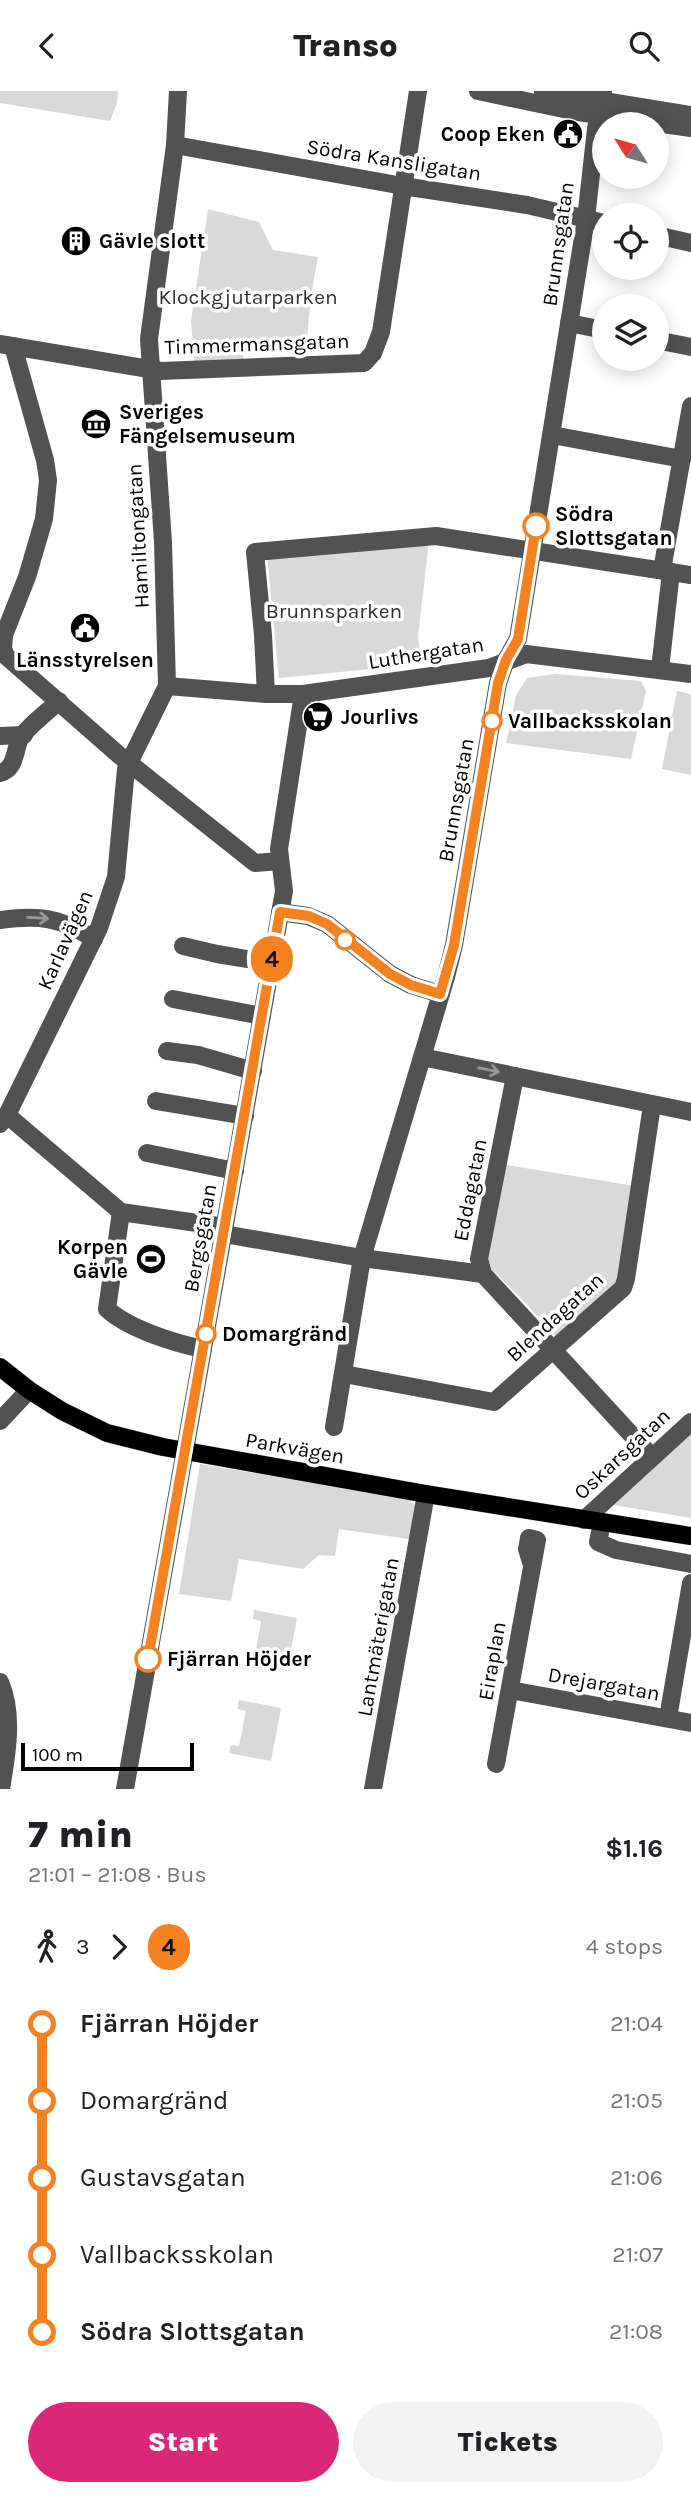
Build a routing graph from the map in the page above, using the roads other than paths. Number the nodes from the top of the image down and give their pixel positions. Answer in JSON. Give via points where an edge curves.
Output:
{"nodes":[{"id":1,"x":178,"y":91,"type":"edge"},
{"id":2,"x":418,"y":91,"type":"edge"},
{"id":3,"x":478,"y":91,"type":"edge"},
{"id":4,"x":543,"y":91,"type":"edge"},
{"id":5,"x":601,"y":102,"type":"edge"},
{"id":6,"x":691,"y":115,"type":"edge"},
{"id":7,"x":691,"y":128,"type":"edge"},
{"id":8,"x":175,"y":145,"type":"junction"},
{"id":9,"x":403,"y":186,"type":"junction"},
{"id":10,"x":596,"y":203,"type":"edge"},
{"id":11,"x":592,"y":220,"type":"edge"},
{"id":12,"x":592,"y":233,"type":"edge"},
{"id":13,"x":669,"y":238,"type":"edge"},
{"id":14,"x":691,"y":243,"type":"edge"},
{"id":15,"x":569,"y":323,"type":"junction"},
{"id":16,"x":592,"y":328,"type":"edge"},
{"id":17,"x":669,"y":343,"type":"edge"},
{"id":18,"x":7,"y":345,"type":"edge"},
{"id":19,"x":691,"y":347,"type":"edge"},
{"id":20,"x":150,"y":368,"type":"junction"},
{"id":21,"x":691,"y":406,"type":"edge"},
{"id":22,"x":552,"y":435,"type":"junction"},
{"id":23,"x":682,"y":459,"type":"junction"},
{"id":24,"x":532,"y":549,"type":"junction"},
{"id":25,"x":667,"y":571,"type":"junction"},
{"id":26,"x":691,"y":575,"type":"edge"},
{"id":27,"x":506,"y":660,"type":"junction"},
{"id":28,"x":660,"y":669,"type":"junction"},
{"id":29,"x":691,"y":674,"type":"edge"},
{"id":30,"x":167,"y":686,"type":"junction"},
{"id":31,"x":266,"y":694,"type":"junction"},
{"id":32,"x":303,"y":694,"type":"junction"},
{"id":33,"x":59,"y":701,"type":"junction"},
{"id":34,"x":0,"y":736,"type":"edge"},
{"id":35,"x":24,"y":736,"type":"junction"},
{"id":36,"x":129,"y":762,"type":"junction"},
{"id":37,"x":0,"y":773,"type":"edge"},
{"id":38,"x":280,"y":860,"type":"junction"},
{"id":39,"x":280,"y":912,"type":"junction"},
{"id":40,"x":0,"y":920,"type":"edge"},
{"id":41,"x":94,"y":939,"type":"junction"},
{"id":42,"x":183,"y":946,"type":"dead end"},
{"id":43,"x":271,"y":963,"type":"junction"},
{"id":44,"x":440,"y":994,"type":"junction"},
{"id":45,"x":173,"y":999,"type":"dead end"},
{"id":46,"x":262,"y":1016,"type":"junction"},
{"id":47,"x":167,"y":1051,"type":"dead end"},
{"id":48,"x":422,"y":1057,"type":"junction"},
{"id":49,"x":253,"y":1071,"type":"junction"},
{"id":50,"x":516,"y":1076,"type":"junction"},
{"id":51,"x":156,"y":1101,"type":"dead end"},
{"id":52,"x":652,"y":1105,"type":"junction"},
{"id":53,"x":691,"y":1112,"type":"edge"},
{"id":54,"x":244,"y":1117,"type":"junction"},
{"id":55,"x":3,"y":1119,"type":"edge"},
{"id":56,"x":147,"y":1153,"type":"dead end"},
{"id":57,"x":235,"y":1171,"type":"junction"},
{"id":58,"x":121,"y":1212,"type":"junction"},
{"id":59,"x":225,"y":1230,"type":"junction"},
{"id":60,"x":362,"y":1258,"type":"junction"},
{"id":61,"x":483,"y":1275,"type":"junction"},
{"id":62,"x":203,"y":1349,"type":"junction"},
{"id":63,"x":554,"y":1349,"type":"junction"},
{"id":64,"x":0,"y":1367,"type":"edge"},
{"id":65,"x":344,"y":1374,"type":"junction"},
{"id":66,"x":29,"y":1390,"type":"junction"},
{"id":67,"x":0,"y":1421,"type":"edge"},
{"id":68,"x":691,"y":1422,"type":"edge"},
{"id":69,"x":334,"y":1427,"type":"dead end"},
{"id":70,"x":186,"y":1451,"type":"junction"},
{"id":71,"x":652,"y":1457,"type":"junction"},
{"id":72,"x":426,"y":1494,"type":"junction"},
{"id":73,"x":593,"y":1521,"type":"junction"},
{"id":74,"x":691,"y":1535,"type":"edge"},
{"id":75,"x":691,"y":1564,"type":"edge"},
{"id":76,"x":532,"y":1565,"type":"dead end"},
{"id":77,"x":691,"y":1583,"type":"edge"},
{"id":78,"x":0,"y":1682,"type":"edge"},
{"id":79,"x":510,"y":1690,"type":"junction"},
{"id":80,"x":668,"y":1719,"type":"junction"},
{"id":81,"x":691,"y":1723,"type":"edge"},
{"id":82,"x":496,"y":1764,"type":"dead end"},
{"id":83,"x":1,"y":1789,"type":"edge"},
{"id":84,"x":125,"y":1789,"type":"edge"},
{"id":85,"x":373,"y":1789,"type":"edge"}],
"edges":[{"from":1,"to":8,"type":"street","name":"Hamiltongatan"},
{"from":2,"to":9,"type":"street","name":"Timmermansgatan"},
{"from":3,"to":5,"type":"street"},
{"from":4,"to":5,"type":"street"},
{"from":5,"to":6,"type":"street"},
{"from":5,"to":7,"type":"street"},
{"from":5,"to":10,"type":"street","name":"Brunnsgatan"},
{"from":8,"to":9,"type":"street","name":"Södra Kansligatan"},
{"from":8,"to":20,"type":"street","name":"Hamiltongatan","via":[[149,339]]},
{"from":9,"to":11,"type":"street","name":"Södra Kansligatan"},
{"from":9,"to":20,"type":"street","name":"Timmermansgatan","via":[[379,343],[364,363],[187,372]]},
{"from":12,"to":15,"type":"street","name":"Brunnsgatan"},
{"from":13,"to":14,"type":"street"},
{"from":15,"to":16,"type":"street"},
{"from":15,"to":22,"type":"street","name":"Brunnsgatan"},
{"from":17,"to":19,"type":"street"},
{"from":18,"to":20,"type":"street","name":"Timmermansgatan"},
{"from":18,"to":33,"type":"street","via":[[45,460],[48,500],[2,649]]},
{"from":20,"to":30,"type":"street","name":"Hamiltongatan","via":[[163,542]]},
{"from":21,"to":23,"type":"street"},
{"from":22,"to":23,"type":"street"},
{"from":22,"to":24,"type":"street","name":"Brunnsgatan"},
{"from":23,"to":25,"type":"street"},
{"from":24,"to":25,"type":"street"},
{"from":24,"to":27,"type":"street","name":"Brunnsgatan","via":[[518,639]]},
{"from":24,"to":31,"type":"street","via":[[436,536],[255,552]]},
{"from":25,"to":26,"type":"street"},
{"from":25,"to":28,"type":"street"},
{"from":27,"to":28,"type":"street","name":"Luthergatan","via":[[526,654]]},
{"from":27,"to":32,"type":"street","name":"Luthergatan","via":[[489,668]]},
{"from":27,"to":44,"type":"street","name":"Brunnsgatan","via":[[498,683],[454,945]]},
{"from":28,"to":29,"type":"street","name":"Luthergatan"},
{"from":30,"to":31,"type":"street","name":"Luthergatan"},
{"from":30,"to":36,"type":"street","name":"Hamiltongatan"},
{"from":31,"to":32,"type":"street","name":"Luthergatan"},
{"from":32,"to":38,"type":"street","name":"Bergsgatan"},
{"from":33,"to":35,"type":"street"},
{"from":33,"to":36,"type":"street"},
{"from":34,"to":35,"type":"street"},
{"from":35,"to":37,"type":"street","via":[[13,763]]},
{"from":36,"to":38,"type":"street","via":[[255,863]]},
{"from":36,"to":41,"type":"street","name":"Karlavägen","via":[[123,782],[116,877]]},
{"from":38,"to":39,"type":"street","name":"Bergsgatan","via":[[284,891]]},
{"from":39,"to":43,"type":"street","name":"Bergsgatan"},
{"from":39,"to":44,"type":"street","via":[[327,924],[390,974]]},
{"from":40,"to":41,"type":"street","one_way":true,"via":[[47,918]]},
{"from":41,"to":55,"type":"street","name":"Karlavägen"},
{"from":42,"to":43,"type":"street"},
{"from":43,"to":46,"type":"street","name":"Bergsgatan"},
{"from":44,"to":48,"type":"street","name":"Brunnsgatan"},
{"from":45,"to":46,"type":"street"},
{"from":46,"to":49,"type":"street","name":"Bergsgatan"},
{"from":47,"to":49,"type":"street"},
{"from":48,"to":50,"type":"street","one_way":true},
{"from":48,"to":60,"type":"street","name":"Brunnsgatan"},
{"from":49,"to":54,"type":"street","name":"Bergsgatan"},
{"from":50,"to":52,"type":"street"},
{"from":50,"to":61,"type":"street","name":"Eddagatan","via":[[479,1259]]},
{"from":51,"to":54,"type":"street"},
{"from":52,"to":53,"type":"street"},
{"from":52,"to":63,"type":"street","name":"Blendagatan","via":[[623,1288]]},
{"from":54,"to":57,"type":"street","name":"Bergsgatan"},
{"from":55,"to":58,"type":"street"},
{"from":56,"to":57,"type":"street"},
{"from":57,"to":59,"type":"street","name":"Bergsgatan"},
{"from":58,"to":59,"type":"street"},
{"from":58,"to":62,"type":"street","via":[[107,1309],[118,1318]]},
{"from":59,"to":60,"type":"street"},
{"from":59,"to":62,"type":"street","name":"Bergsgatan"},
{"from":60,"to":61,"type":"street"},
{"from":60,"to":65,"type":"street","name":"Brunnsgatan"},
{"from":61,"to":63,"type":"street"},
{"from":62,"to":70,"type":"street","name":"Bergsgatan"},
{"from":63,"to":65,"type":"street","name":"Blendagatan","via":[[494,1402]]},
{"from":63,"to":71,"type":"street"},
{"from":64,"to":66,"type":"main road","name":"Parkvägen"},
{"from":65,"to":69,"type":"street","name":"Brunnsgatan"},
{"from":66,"to":67,"type":"street"},
{"from":66,"to":70,"type":"main road","name":"Parkvägen","via":[[107,1433]]},
{"from":68,"to":71,"type":"street","name":"Oskarsgatan"},
{"from":70,"to":72,"type":"main road","name":"Parkvägen"},
{"from":70,"to":84,"type":"street","name":"Bergsgatan"},
{"from":71,"to":73,"type":"street","name":"Oskarsgatan"},
{"from":72,"to":73,"type":"main road","name":"Parkvägen"},
{"from":72,"to":85,"type":"street","name":"Lantmäterigatan"},
{"from":73,"to":74,"type":"main road","name":"Parkvägen"},
{"from":73,"to":75,"type":"street","via":[[598,1542],[616,1550]]},
{"from":76,"to":79,"type":"street","name":"Eiraplan"},
{"from":77,"to":80,"type":"street"},
{"from":78,"to":83,"type":"street","via":[[8,1700]]},
{"from":79,"to":80,"type":"street","name":"Drejargatan"},
{"from":79,"to":82,"type":"street","name":"Eiraplan"},
{"from":80,"to":81,"type":"street","name":"Drejargatan"}]}
